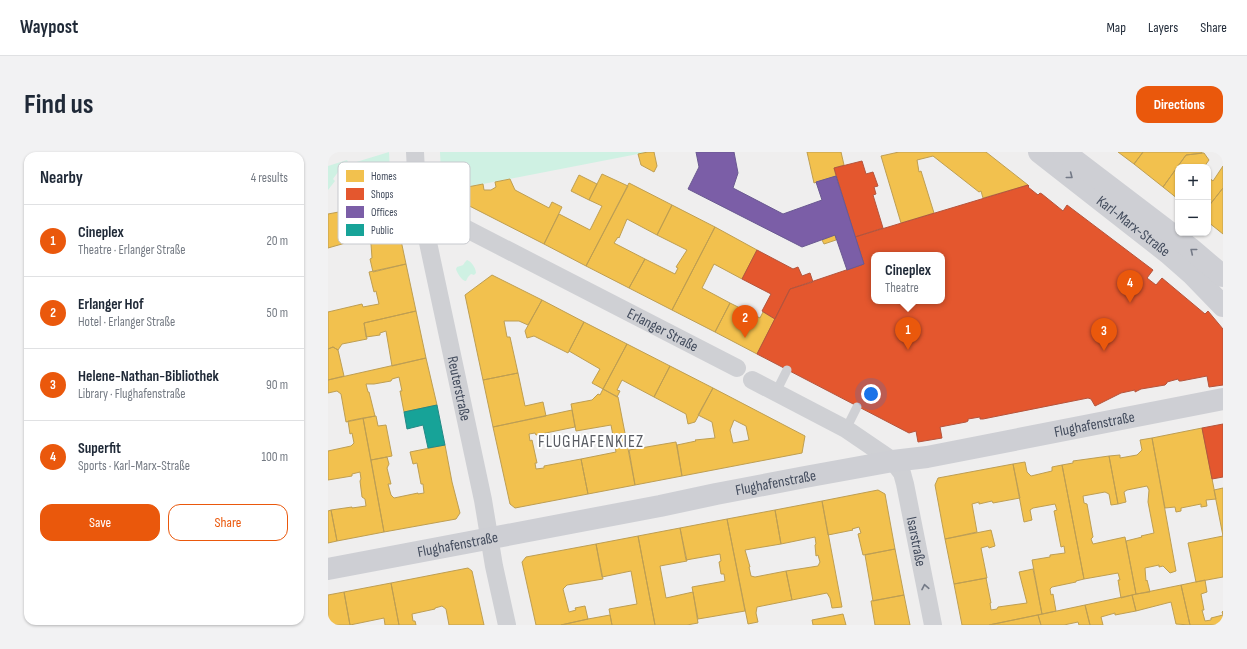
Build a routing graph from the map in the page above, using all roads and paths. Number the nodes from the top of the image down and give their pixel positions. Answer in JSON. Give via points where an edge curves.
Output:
{"nodes":[{"id":1,"x":415,"y":152,"type":"edge"},
{"id":2,"x":1039,"y":152,"type":"edge"},
{"id":3,"x":1064,"y":152,"type":"edge"},
{"id":4,"x":416,"y":162,"type":"edge"},
{"id":5,"x":470,"y":231,"type":"edge"},
{"id":6,"x":428,"y":244,"type":"edge"},
{"id":7,"x":1223,"y":276,"type":"edge"},
{"id":8,"x":1223,"y":306,"type":"edge"},
{"id":9,"x":787,"y":370,"type":"dead end"},
{"id":10,"x":776,"y":392,"type":"junction"},
{"id":11,"x":1223,"y":399,"type":"edge"},
{"id":12,"x":858,"y":407,"type":"dead end"},
{"id":13,"x":846,"y":429,"type":"junction"},
{"id":14,"x":892,"y":461,"type":"junction"},
{"id":15,"x":489,"y":538,"type":"junction"},
{"id":16,"x":328,"y":569,"type":"edge"},
{"id":17,"x":507,"y":625,"type":"edge"},
{"id":18,"x":933,"y":625,"type":"edge"}],
"edges":[{"from":1,"to":4,"type":"street","name":"Reuterstraße"},
{"from":2,"to":8,"type":"street","name":"Karl-Marx-Straße","one_way":true,"via":[[1168,253]]},
{"from":7,"to":3,"type":"street","name":"Karl-Marx-Straße","one_way":true},
{"from":5,"to":10,"type":"street","name":"Erlanger Straße"},
{"from":6,"to":15,"type":"street","name":"Reuterstraße"},
{"from":9,"to":10,"type":"lane"},
{"from":10,"to":13,"type":"street","name":"Erlanger Straße"},
{"from":11,"to":14,"type":"street","name":"Flughafenstraße","via":[[927,457]]},
{"from":12,"to":13,"type":"lane"},
{"from":13,"to":14,"type":"street","name":"Erlanger Straße"},
{"from":14,"to":15,"type":"street","name":"Flughafenstraße"},
{"from":18,"to":14,"type":"street","name":"Isarstraße","one_way":true,"via":[[905,484],[902,473]]},
{"from":15,"to":16,"type":"street","name":"Flughafenstraße"},
{"from":15,"to":17,"type":"street","name":"Reuterstraße"}]}
